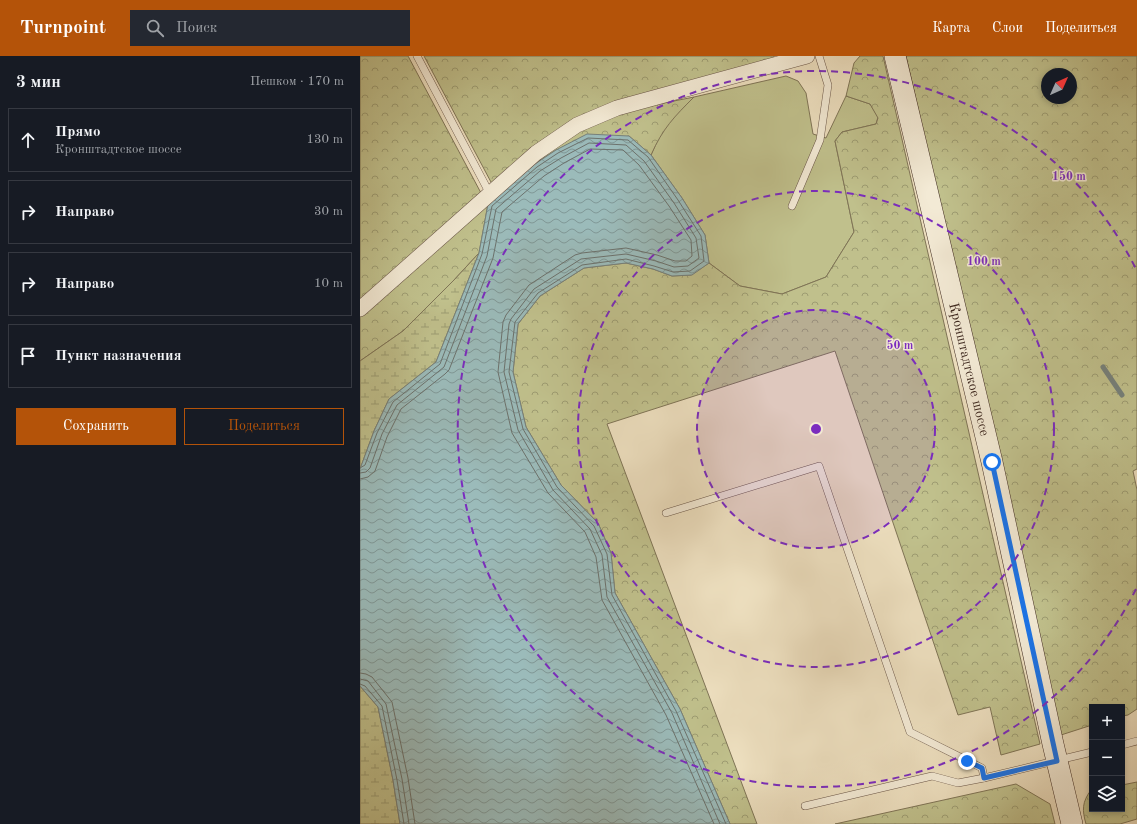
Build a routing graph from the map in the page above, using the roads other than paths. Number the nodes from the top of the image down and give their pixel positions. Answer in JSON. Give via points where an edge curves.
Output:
{"nodes":[{"id":1,"x":417,"y":56,"type":"edge"},
{"id":2,"x":806,"y":56,"type":"edge"},
{"id":3,"x":819,"y":56,"type":"edge"},
{"id":4,"x":895,"y":56,"type":"edge"},
{"id":5,"x":490,"y":194,"type":"junction"},
{"id":6,"x":792,"y":206,"type":"dead end"},
{"id":7,"x":360,"y":309,"type":"edge"},
{"id":8,"x":666,"y":513,"type":"dead end"},
{"id":9,"x":1137,"y":741,"type":"edge"},
{"id":10,"x":1125,"y":744,"type":"edge"},
{"id":11,"x":1089,"y":753,"type":"edge"},
{"id":12,"x":1057,"y":761,"type":"junction"},
{"id":13,"x":984,"y":778,"type":"junction"},
{"id":14,"x":805,"y":806,"type":"dead end"},
{"id":15,"x":1072,"y":824,"type":"edge"}],
"edges":[{"from":1,"to":5,"type":"lane"},
{"from":2,"to":5,"type":"street","via":[[617,108],[577,124],[536,154]]},
{"from":3,"to":6,"type":"lane","via":[[828,85],[820,140]]},
{"from":4,"to":12,"type":"street","name":"Кронштадтское шоссе","via":[[992,462]]},
{"from":5,"to":7,"type":"street"},
{"from":8,"to":13,"type":"lane","via":[[819,466],[910,732],[982,768]]},
{"from":9,"to":10,"type":"lane"},
{"from":11,"to":12,"type":"lane"},
{"from":12,"to":13,"type":"lane"},
{"from":12,"to":15,"type":"street","name":"Кронштадтское шоссе"},
{"from":13,"to":14,"type":"lane","via":[[958,783],[932,776]]}]}
